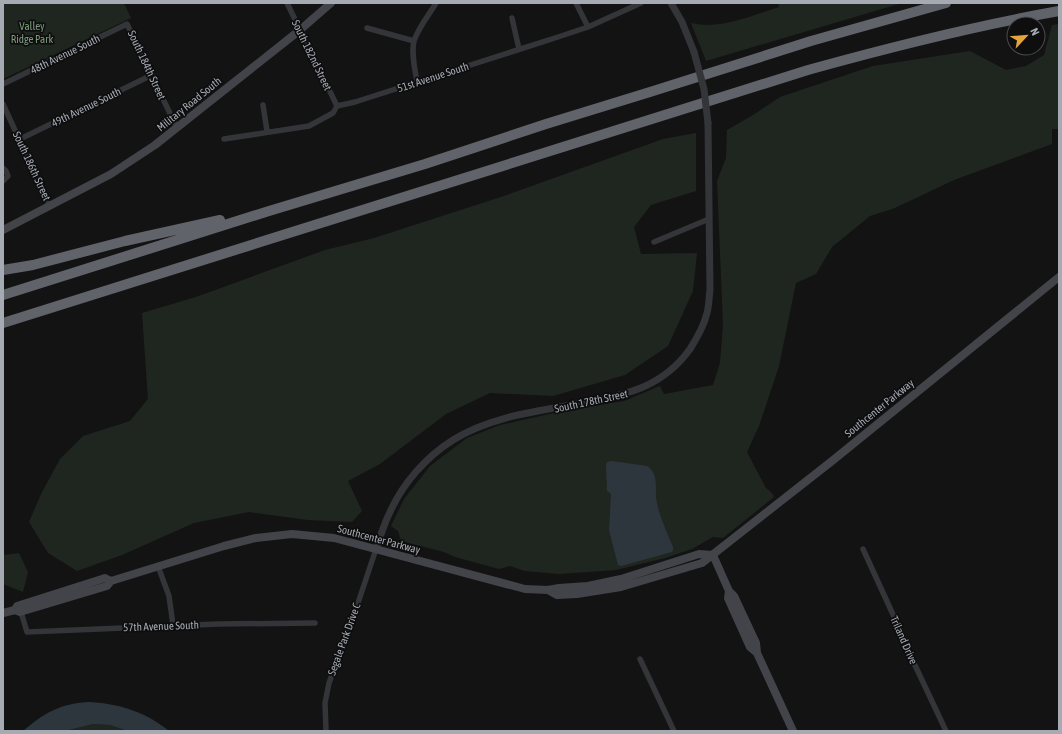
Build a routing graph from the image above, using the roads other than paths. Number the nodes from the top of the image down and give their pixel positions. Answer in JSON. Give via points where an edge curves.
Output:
{"nodes":[{"id":1,"x":286,"y":3,"type":"edge"},
{"id":2,"x":331,"y":3,"type":"edge"},
{"id":3,"x":435,"y":3,"type":"edge"},
{"id":4,"x":576,"y":3,"type":"edge"},
{"id":5,"x":641,"y":3,"type":"edge"},
{"id":6,"x":671,"y":3,"type":"edge"},
{"id":7,"x":946,"y":3,"type":"edge"},
{"id":8,"x":1059,"y":11,"type":"edge"},
{"id":9,"x":512,"y":18,"type":"dead end"},
{"id":10,"x":127,"y":24,"type":"joint"},
{"id":11,"x":588,"y":27,"type":"junction"},
{"id":12,"x":367,"y":28,"type":"dead end"},
{"id":13,"x":300,"y":30,"type":"junction"},
{"id":14,"x":414,"y":41,"type":"junction"},
{"id":15,"x":519,"y":49,"type":"junction"},
{"id":16,"x":152,"y":75,"type":"junction"},
{"id":17,"x":417,"y":82,"type":"junction"},
{"id":18,"x":3,"y":84,"type":"edge"},
{"id":19,"x":3,"y":104,"type":"edge"},
{"id":20,"x":263,"y":105,"type":"dead end"},
{"id":21,"x":337,"y":106,"type":"junction"},
{"id":22,"x":5,"y":113,"type":"edge"},
{"id":23,"x":176,"y":128,"type":"junction"},
{"id":24,"x":267,"y":131,"type":"junction"},
{"id":25,"x":20,"y":139,"type":"junction"},
{"id":26,"x":224,"y":139,"type":"dead end"},
{"id":27,"x":3,"y":168,"type":"edge"},
{"id":28,"x":3,"y":181,"type":"edge"},
{"id":29,"x":50,"y":207,"type":"junction"},
{"id":30,"x":269,"y":211,"type":"junction"},
{"id":31,"x":709,"y":219,"type":"junction"},
{"id":32,"x":3,"y":230,"type":"edge"},
{"id":33,"x":654,"y":242,"type":"dead end"},
{"id":34,"x":30,"y":266,"type":"junction"},
{"id":35,"x":3,"y":270,"type":"edge"},
{"id":36,"x":3,"y":276,"type":"edge"},
{"id":37,"x":1059,"y":277,"type":"edge"},
{"id":38,"x":3,"y":295,"type":"edge"},
{"id":39,"x":77,"y":300,"type":"junction"},
{"id":40,"x":3,"y":323,"type":"edge"},
{"id":41,"x":3,"y":329,"type":"edge"},
{"id":42,"x":376,"y":549,"type":"junction"},
{"id":43,"x":863,"y":549,"type":"dead end"},
{"id":44,"x":713,"y":555,"type":"junction"},
{"id":45,"x":158,"y":566,"type":"junction"},
{"id":46,"x":18,"y":611,"type":"junction"},
{"id":47,"x":3,"y":614,"type":"edge"},
{"id":48,"x":315,"y":623,"type":"dead end"},
{"id":49,"x":172,"y":625,"type":"junction"},
{"id":50,"x":640,"y":659,"type":"dead end"},
{"id":51,"x":326,"y":731,"type":"edge"},
{"id":52,"x":674,"y":731,"type":"edge"},
{"id":53,"x":793,"y":731,"type":"edge"},
{"id":54,"x":946,"y":731,"type":"edge"}],
"edges":[{"from":1,"to":13,"type":"street","name":"South 182nd Street"},
{"from":2,"to":13,"type":"main road","name":"Military Road South"},
{"from":3,"to":14,"type":"street"},
{"from":4,"to":11,"type":"street"},
{"from":5,"to":11,"type":"street","name":"51st Avenue South"},
{"from":6,"to":31,"type":"street","name":"South 178th Street","bridge":true,"via":[[694,52],[704,89],[708,123]]},
{"from":7,"to":30,"type":"highway","via":[[811,40],[425,164]]},
{"from":8,"to":39,"type":"highway","via":[[1012,19],[808,70]]},
{"from":9,"to":15,"type":"street"},
{"from":10,"to":16,"type":"street","name":"South 184th Street"},
{"from":10,"to":18,"type":"street","name":"48th Avenue South"},
{"from":11,"to":15,"type":"street","name":"51st Avenue South"},
{"from":12,"to":14,"type":"street"},
{"from":13,"to":21,"type":"street","name":"South 182nd Street"},
{"from":13,"to":23,"type":"main road","name":"Military Road South"},
{"from":14,"to":17,"type":"street","via":[[413,59]]},
{"from":15,"to":17,"type":"street","name":"51st Avenue South"},
{"from":16,"to":23,"type":"street","name":"South 184th Street"},
{"from":16,"to":25,"type":"street","name":"49th Avenue South"},
{"from":17,"to":21,"type":"street","name":"51st Avenue South"},
{"from":19,"to":22,"type":"street","name":"South 186th Street"},
{"from":20,"to":24,"type":"street"},
{"from":21,"to":24,"type":"street","name":"51st Avenue South","via":[[333,113],[308,126]]},
{"from":22,"to":25,"type":"street","name":"South 186th Street"},
{"from":23,"to":29,"type":"main road","name":"Military Road South","via":[[111,174]]},
{"from":24,"to":26,"type":"street","name":"51st Avenue South"},
{"from":25,"to":29,"type":"street","name":"South 186th Street"},
{"from":27,"to":28,"type":"street","via":[[8,176]]},
{"from":29,"to":32,"type":"main road","name":"Military Road South","via":[[13,228]]},
{"from":30,"to":34,"type":"highway","via":[[183,228]]},
{"from":30,"to":38,"type":"highway"},
{"from":31,"to":33,"type":"street"},
{"from":31,"to":42,"type":"street","name":"South 178th Street","via":[[710,289],[707,313],[696,339],[666,375],[645,387],[619,396],[507,418],[478,427],[453,441],[429,459],[406,484],[390,512]]},
{"from":34,"to":35,"type":"highway"},
{"from":34,"to":36,"type":"highway"},
{"from":37,"to":44,"type":"main road","name":"Southcenter Parkway"},
{"from":39,"to":40,"type":"highway"},
{"from":39,"to":41,"type":"highway"},
{"from":42,"to":44,"type":"main road","name":"Southcenter Parkway","via":[[525,590],[548,590],[557,595],[621,587],[702,563]]},
{"from":42,"to":45,"type":"main road","name":"Southcenter Parkway","via":[[334,538],[292,534],[256,538]]},
{"from":42,"to":51,"type":"street","name":"Segale Park Drive C","via":[[352,621],[331,673],[325,703]]},
{"from":43,"to":54,"type":"street","name":"Triland Drive"},
{"from":44,"to":53,"type":"main road","via":[[729,591],[728,598],[750,647],[757,653]]},
{"from":45,"to":46,"type":"main road","name":"Southcenter Parkway","via":[[111,581],[105,578],[78,586],[17,606]]},
{"from":45,"to":49,"type":"street","via":[[169,596]]},
{"from":46,"to":47,"type":"main road","name":"Southcenter Parkway"},
{"from":46,"to":49,"type":"street","name":"57th Avenue South","via":[[27,632]]},
{"from":48,"to":49,"type":"street","name":"57th Avenue South"},
{"from":50,"to":52,"type":"street"}]}
